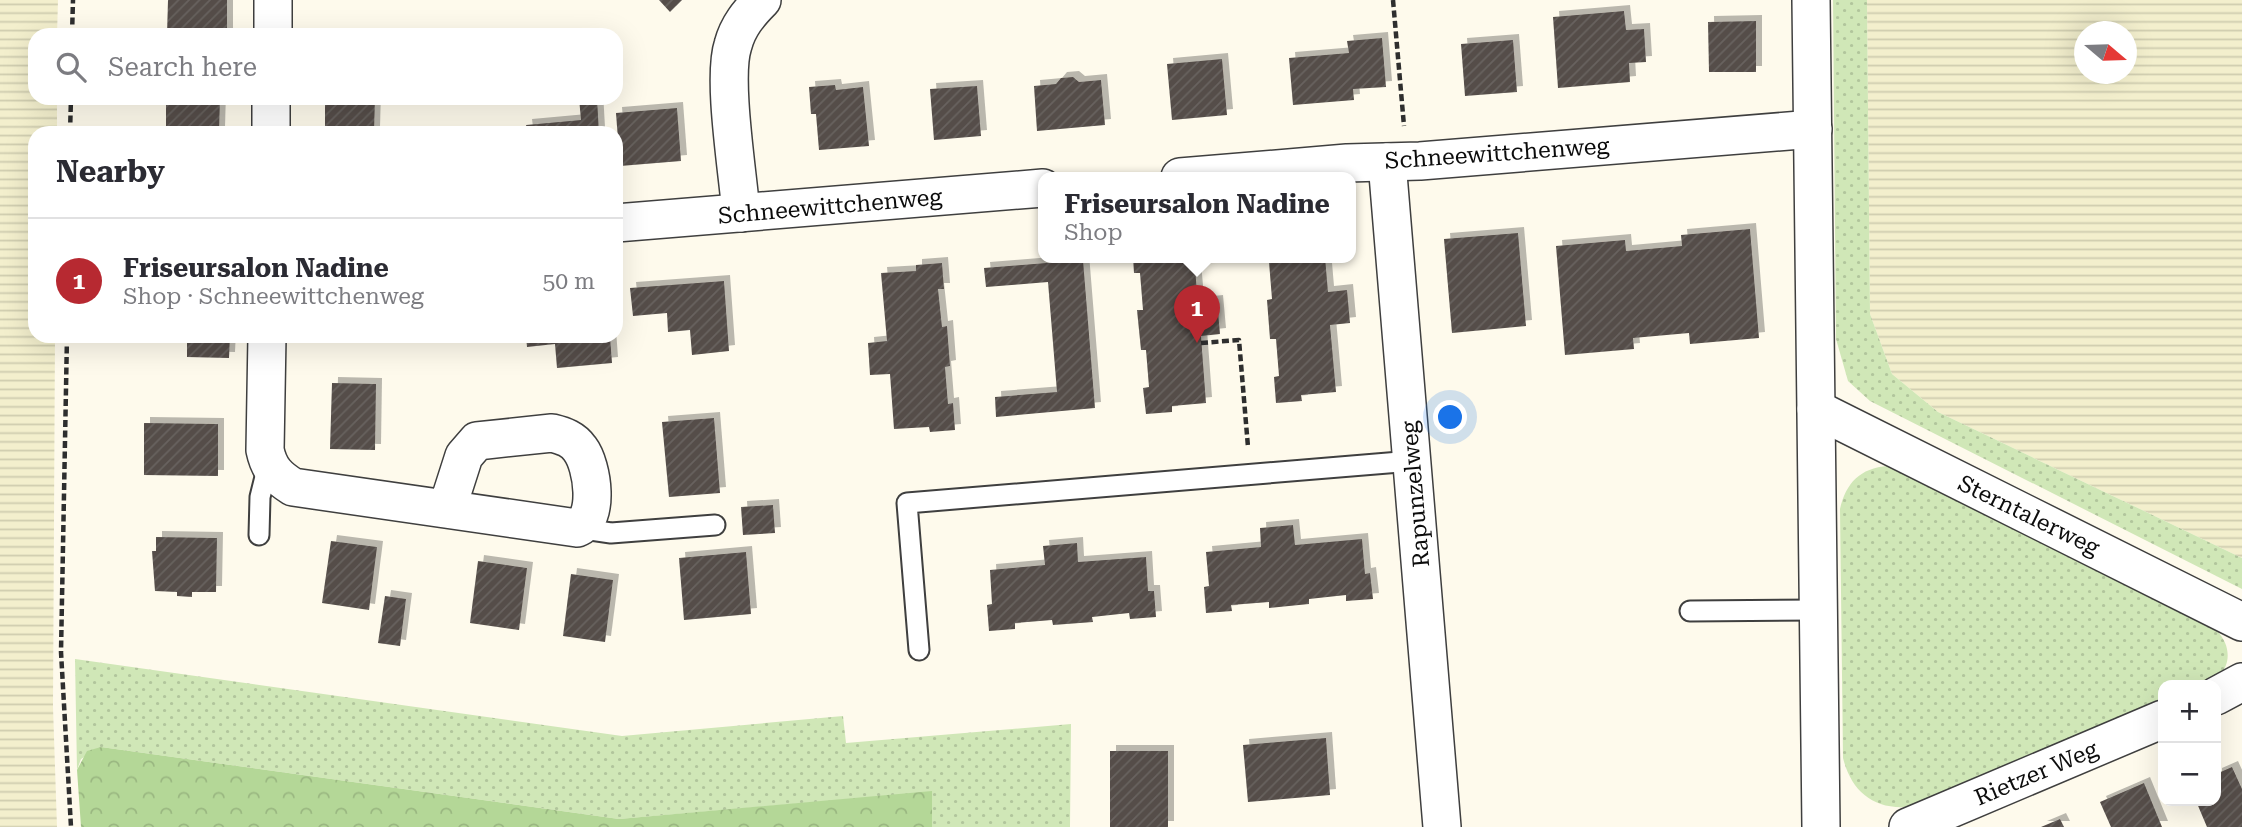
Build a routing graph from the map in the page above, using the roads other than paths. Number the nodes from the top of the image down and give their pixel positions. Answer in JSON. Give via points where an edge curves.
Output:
{"nodes":[{"id":1,"x":273,"y":0,"type":"edge"},
{"id":2,"x":762,"y":0,"type":"edge"},
{"id":3,"x":1811,"y":0,"type":"edge"},
{"id":4,"x":273,"y":28,"type":"edge"},
{"id":5,"x":271,"y":105,"type":"edge"},
{"id":6,"x":271,"y":126,"type":"edge"},
{"id":7,"x":1813,"y":129,"type":"junction"},
{"id":8,"x":1397,"y":162,"type":"junction"},
{"id":9,"x":1252,"y":172,"type":"edge"},
{"id":10,"x":1038,"y":188,"type":"edge"},
{"id":11,"x":741,"y":213,"type":"junction"},
{"id":12,"x":623,"y":222,"type":"edge"},
{"id":13,"x":267,"y":343,"type":"edge"},
{"id":14,"x":1816,"y":409,"type":"junction"},
{"id":15,"x":1412,"y":461,"type":"junction"},
{"id":16,"x":268,"y":465,"type":"junction"},
{"id":17,"x":447,"y":509,"type":"junction"},
{"id":18,"x":715,"y":525,"type":"dead end"},
{"id":19,"x":577,"y":528,"type":"junction"},
{"id":20,"x":259,"y":535,"type":"dead end"},
{"id":21,"x":1818,"y":610,"type":"junction"},
{"id":22,"x":1690,"y":611,"type":"dead end"},
{"id":23,"x":2242,"y":622,"type":"edge"},
{"id":24,"x":919,"y":650,"type":"dead end"},
{"id":25,"x":2242,"y":682,"type":"edge"},
{"id":26,"x":2221,"y":693,"type":"edge"},
{"id":27,"x":2158,"y":721,"type":"edge"},
{"id":28,"x":1442,"y":827,"type":"edge"},
{"id":29,"x":1821,"y":827,"type":"edge"},
{"id":30,"x":1908,"y":827,"type":"edge"}],
"edges":[{"from":1,"to":4,"type":"street"},
{"from":2,"to":11,"type":"street","via":[[738,29],[729,66]]},
{"from":3,"to":7,"type":"street"},
{"from":5,"to":6,"type":"street"},
{"from":7,"to":8,"type":"street","name":"Schneewittchenweg"},
{"from":7,"to":14,"type":"street"},
{"from":8,"to":9,"type":"street","name":"Schneewittchenweg"},
{"from":8,"to":15,"type":"street","name":"Rapunzelweg"},
{"from":10,"to":11,"type":"street","name":"Schneewittchenweg"},
{"from":11,"to":12,"type":"street","name":"Schneewittchenweg"},
{"from":13,"to":16,"type":"street"},
{"from":14,"to":21,"type":"street"},
{"from":14,"to":23,"type":"street","name":"Sterntalerweg"},
{"from":15,"to":24,"type":"lane","via":[[906,503]]},
{"from":15,"to":28,"type":"street","name":"Rapunzelweg"},
{"from":16,"to":17,"type":"street","via":[[293,487],[308,491]]},
{"from":16,"to":20,"type":"lane","via":[[260,497]]},
{"from":17,"to":19,"type":"street"},
{"from":17,"to":19,"type":"street","via":[[470,447],[486,439],[552,433],[574,442],[587,466],[592,516]]},
{"from":18,"to":19,"type":"lane","via":[[611,533]]},
{"from":21,"to":22,"type":"lane"},
{"from":21,"to":29,"type":"street"},
{"from":25,"to":26,"type":"street"},
{"from":27,"to":30,"type":"street","name":"Rietzer Weg"}]}
